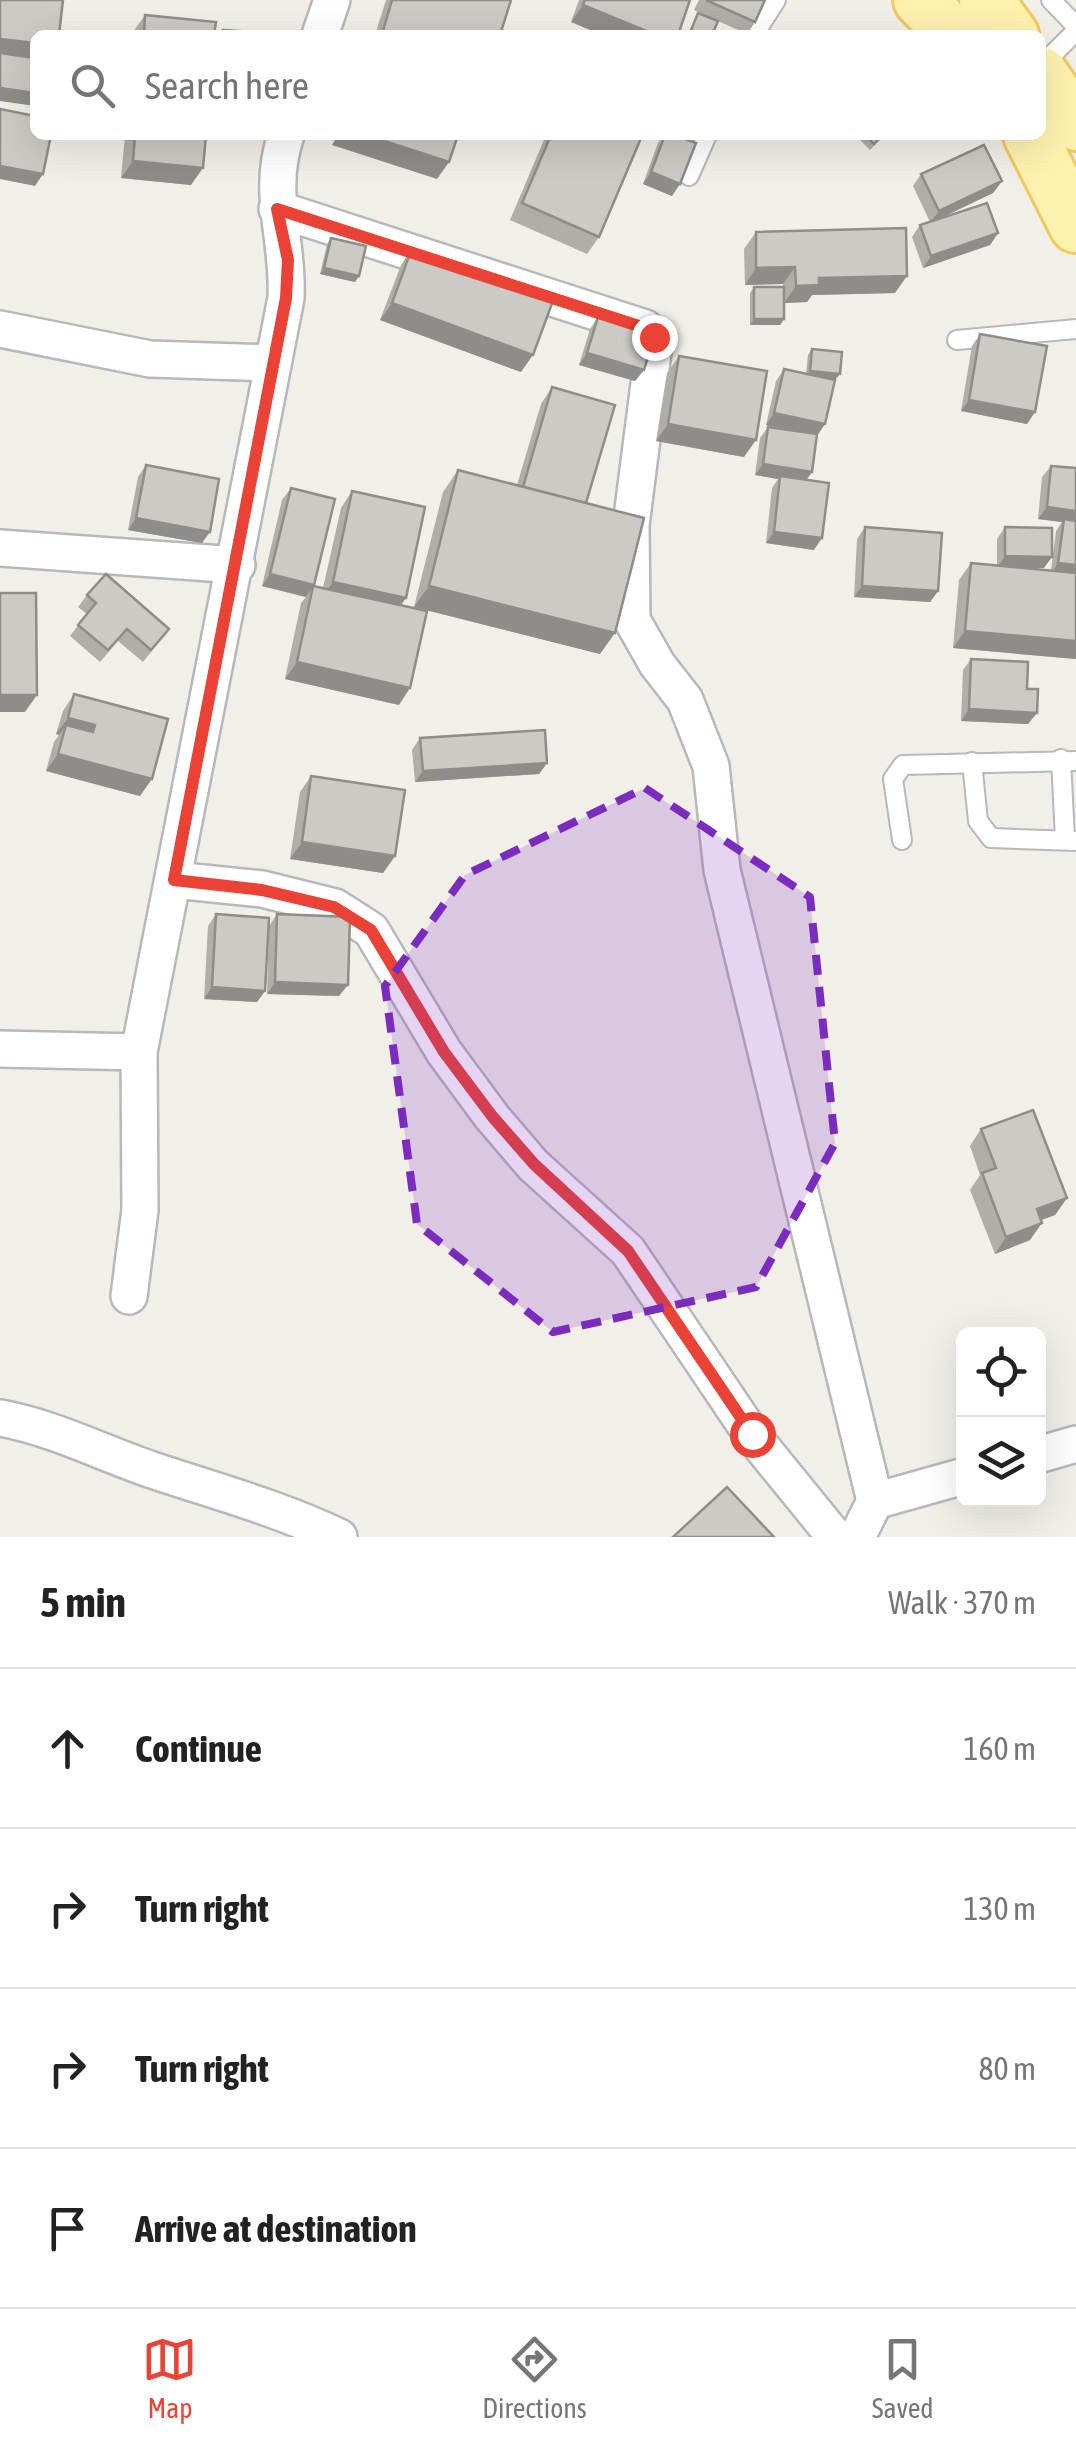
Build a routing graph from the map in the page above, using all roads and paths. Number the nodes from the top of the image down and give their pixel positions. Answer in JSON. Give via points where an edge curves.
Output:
{"nodes":[{"id":1,"x":332,"y":0,"type":"edge"},
{"id":2,"x":776,"y":0,"type":"edge"},
{"id":3,"x":920,"y":0,"type":"edge"},
{"id":4,"x":986,"y":0,"type":"edge"},
{"id":5,"x":1052,"y":0,"type":"edge"},
{"id":6,"x":1076,"y":29,"type":"edge"},
{"id":7,"x":322,"y":30,"type":"edge"},
{"id":8,"x":757,"y":30,"type":"edge"},
{"id":9,"x":949,"y":30,"type":"edge"},
{"id":10,"x":1008,"y":30,"type":"edge"},
{"id":11,"x":1046,"y":64,"type":"edge"},
{"id":12,"x":1046,"y":78,"type":"edge"},
{"id":13,"x":1076,"y":124,"type":"edge"},
{"id":14,"x":284,"y":140,"type":"edge"},
{"id":15,"x":705,"y":140,"type":"edge"},
{"id":16,"x":1033,"y":140,"type":"edge"},
{"id":17,"x":688,"y":176,"type":"edge"},
{"id":18,"x":277,"y":209,"type":"junction"},
{"id":19,"x":1076,"y":226,"type":"edge"},
{"id":20,"x":1076,"y":329,"type":"edge"},
{"id":21,"x":0,"y":330,"type":"edge"},
{"id":22,"x":957,"y":340,"type":"dead end"},
{"id":23,"x":273,"y":363,"type":"junction"},
{"id":24,"x":0,"y":548,"type":"edge"},
{"id":25,"x":237,"y":565,"type":"junction"},
{"id":26,"x":1069,"y":760,"type":"edge"},
{"id":27,"x":972,"y":762,"type":"junction"},
{"id":28,"x":902,"y":840,"type":"dead end"},
{"id":29,"x":1071,"y":840,"type":"edge"},
{"id":30,"x":174,"y":880,"type":"junction"},
{"id":31,"x":0,"y":1049,"type":"edge"},
{"id":32,"x":140,"y":1052,"type":"junction"},
{"id":33,"x":129,"y":1296,"type":"dead end"},
{"id":34,"x":0,"y":1418,"type":"edge"},
{"id":35,"x":1076,"y":1444,"type":"edge"},
{"id":36,"x":1046,"y":1453,"type":"edge"},
{"id":37,"x":956,"y":1478,"type":"edge"},
{"id":38,"x":875,"y":1501,"type":"junction"},
{"id":39,"x":339,"y":1537,"type":"edge"},
{"id":40,"x":835,"y":1537,"type":"edge"},
{"id":41,"x":857,"y":1537,"type":"edge"}],
"edges":[{"from":1,"to":7,"type":"street"},
{"from":2,"to":8,"type":"lane"},
{"from":3,"to":9,"type":"main road"},
{"from":4,"to":10,"type":"main road"},
{"from":5,"to":6,"type":"lane"},
{"from":6,"to":11,"type":"lane"},
{"from":12,"to":13,"type":"main road"},
{"from":14,"to":18,"type":"street","via":[[275,167]]},
{"from":15,"to":17,"type":"lane"},
{"from":16,"to":19,"type":"main road"},
{"from":18,"to":23,"type":"street","via":[[288,260]]},
{"from":18,"to":38,"type":"street","via":[[645,328],[654,337],[631,525],[632,620],[685,700],[711,766],[722,870]]},
{"from":20,"to":22,"type":"lane"},
{"from":21,"to":23,"type":"street","via":[[150,359]]},
{"from":23,"to":25,"type":"street"},
{"from":24,"to":25,"type":"street"},
{"from":25,"to":30,"type":"street"},
{"from":26,"to":27,"type":"lane"},
{"from":26,"to":29,"type":"lane"},
{"from":27,"to":28,"type":"lane","via":[[896,769]]},
{"from":27,"to":29,"type":"lane","via":[[983,832],[1007,840]]},
{"from":30,"to":32,"type":"street"},
{"from":30,"to":40,"type":"street","via":[[334,907],[371,930],[444,1052],[492,1116],[628,1251],[752,1434]]},
{"from":31,"to":32,"type":"street"},
{"from":32,"to":33,"type":"street","via":[[140,1210]]},
{"from":34,"to":39,"type":"street","via":[[38,1425]]},
{"from":35,"to":36,"type":"street"},
{"from":37,"to":38,"type":"street"},
{"from":38,"to":41,"type":"street"}]}
